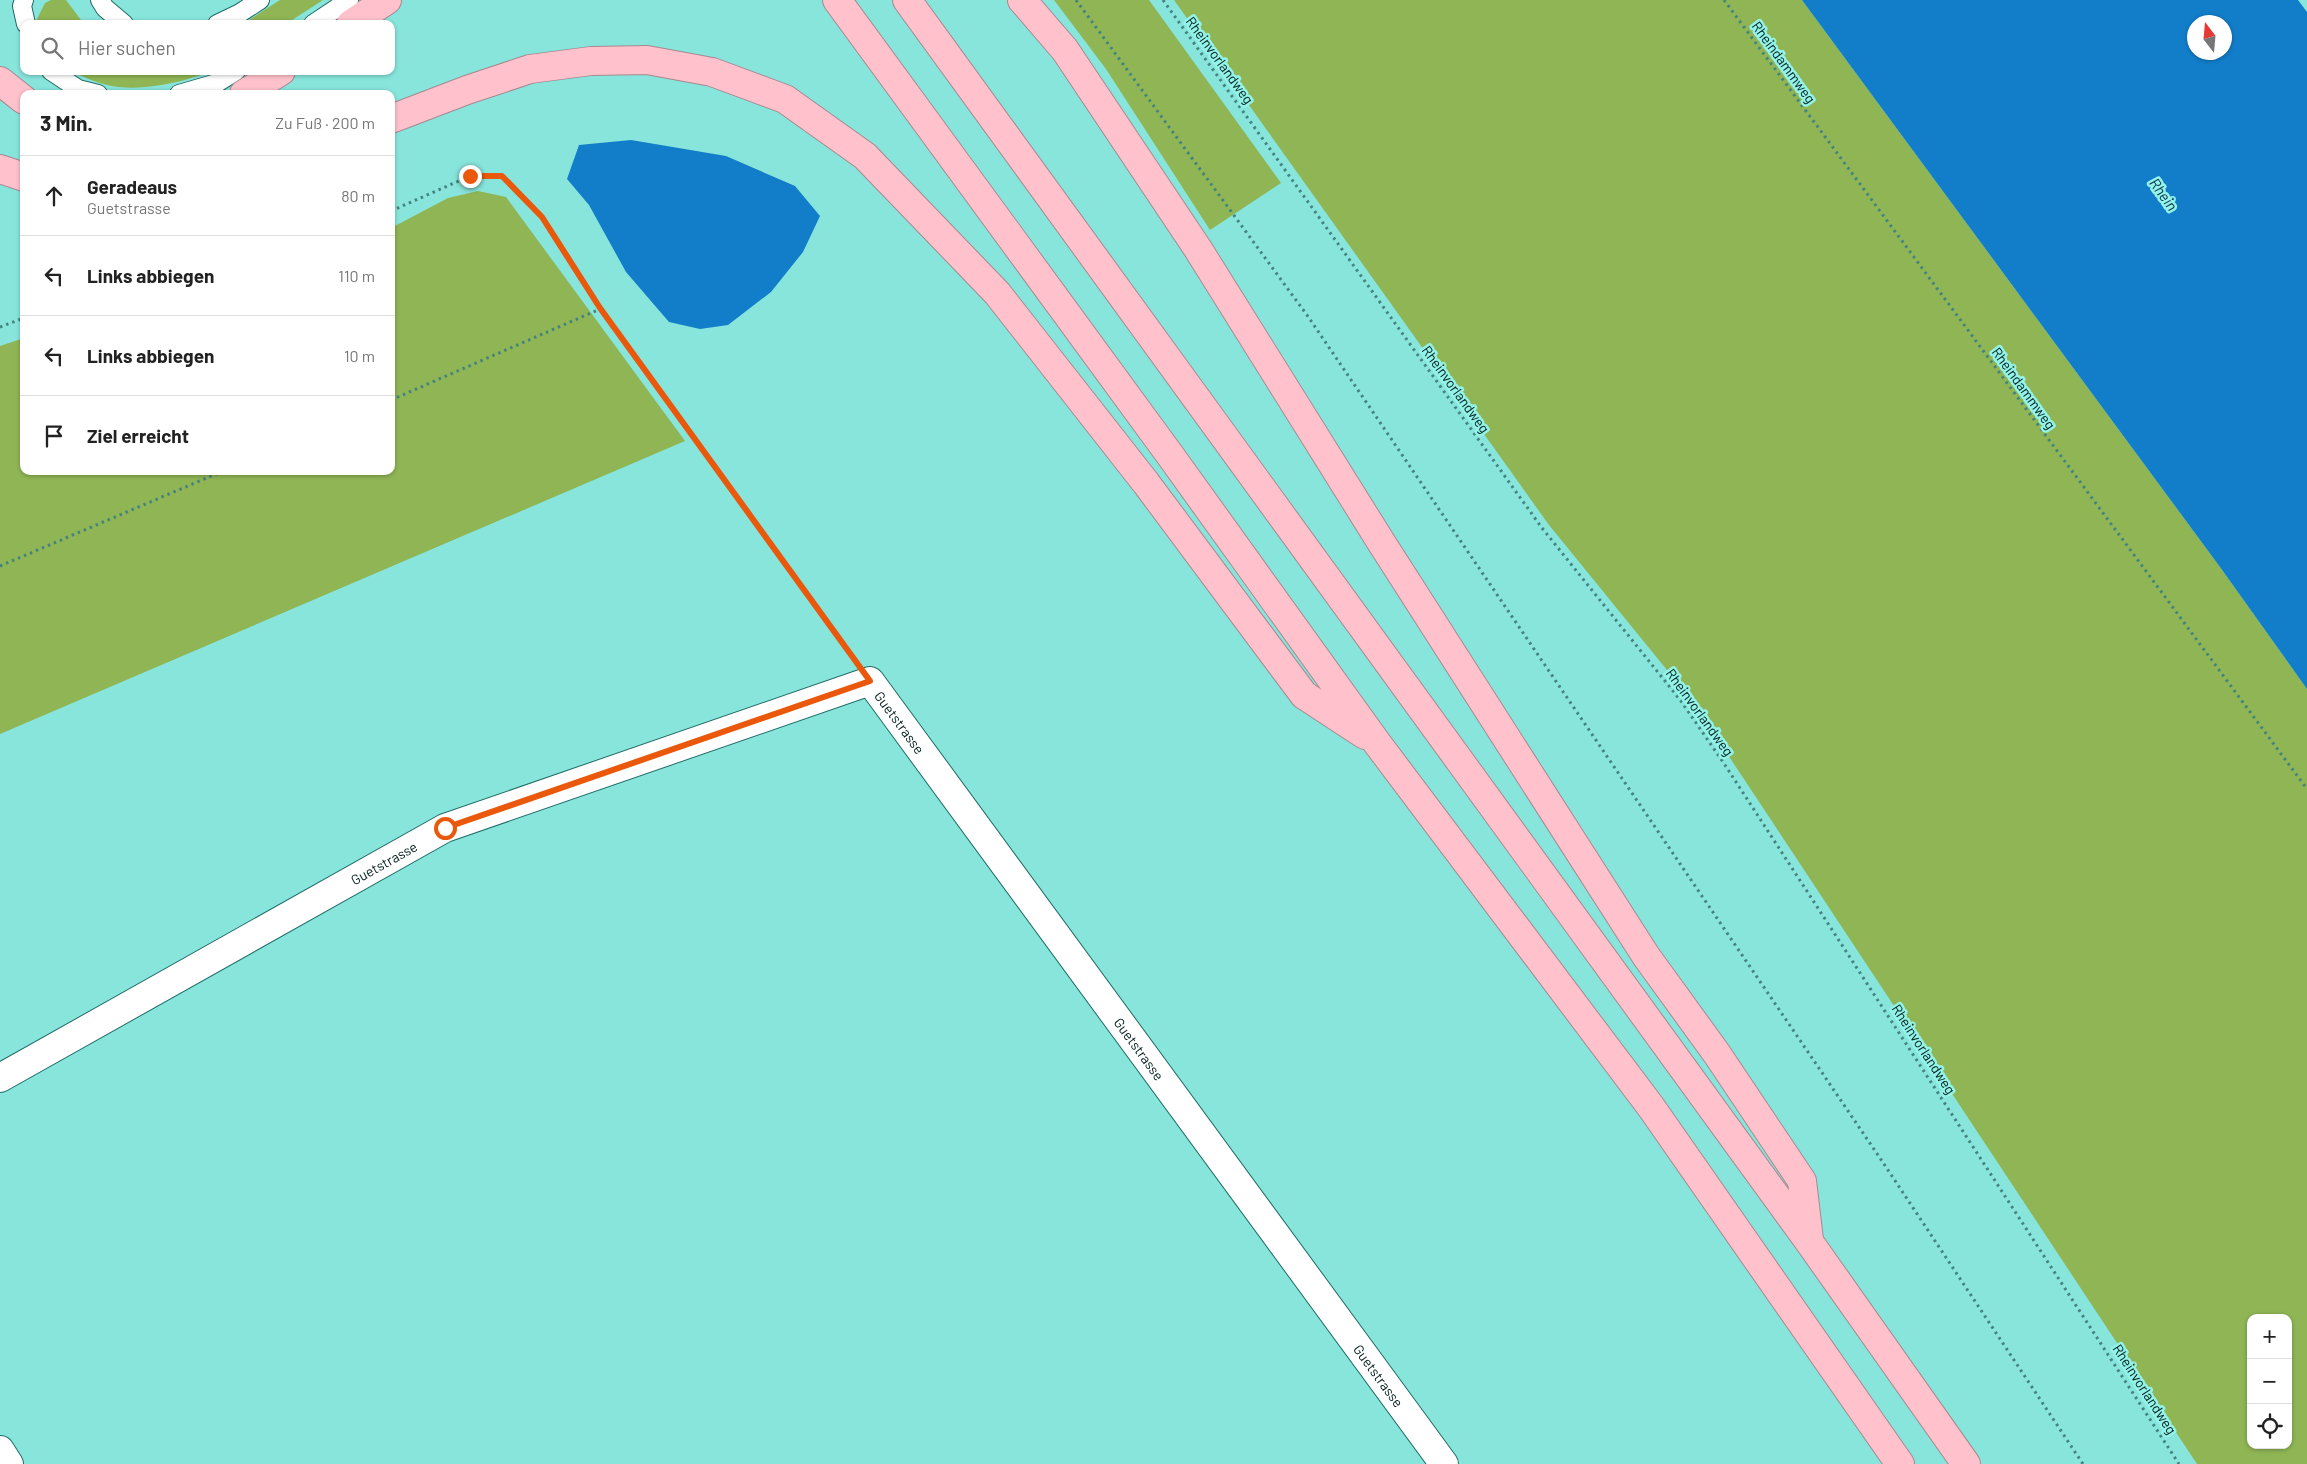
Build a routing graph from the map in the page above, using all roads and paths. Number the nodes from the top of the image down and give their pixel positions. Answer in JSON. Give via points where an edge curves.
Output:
{"nodes":[{"id":1,"x":24,"y":0,"type":"edge"},
{"id":2,"x":100,"y":0,"type":"edge"},
{"id":3,"x":260,"y":0,"type":"edge"},
{"id":4,"x":350,"y":0,"type":"edge"},
{"id":5,"x":387,"y":0,"type":"edge"},
{"id":6,"x":837,"y":0,"type":"edge"},
{"id":7,"x":907,"y":0,"type":"edge"},
{"id":8,"x":1022,"y":0,"type":"edge"},
{"id":9,"x":1076,"y":0,"type":"edge"},
{"id":10,"x":1163,"y":0,"type":"edge"},
{"id":11,"x":1724,"y":0,"type":"edge"},
{"id":12,"x":25,"y":20,"type":"edge"},
{"id":13,"x":119,"y":20,"type":"edge"},
{"id":14,"x":225,"y":20,"type":"edge"},
{"id":15,"x":319,"y":20,"type":"edge"},
{"id":16,"x":357,"y":20,"type":"edge"},
{"id":17,"x":57,"y":75,"type":"edge"},
{"id":18,"x":230,"y":75,"type":"edge"},
{"id":19,"x":275,"y":75,"type":"edge"},
{"id":20,"x":0,"y":81,"type":"edge"},
{"id":21,"x":82,"y":90,"type":"edge"},
{"id":22,"x":193,"y":90,"type":"edge"},
{"id":23,"x":251,"y":90,"type":"edge"},
{"id":24,"x":20,"y":97,"type":"edge"},
{"id":25,"x":395,"y":117,"type":"edge"},
{"id":26,"x":0,"y":169,"type":"edge"},
{"id":27,"x":20,"y":176,"type":"edge"},
{"id":28,"x":395,"y":209,"type":"edge"},
{"id":29,"x":600,"y":308,"type":"junction"},
{"id":30,"x":20,"y":320,"type":"edge"},
{"id":31,"x":0,"y":327,"type":"edge"},
{"id":32,"x":395,"y":398,"type":"edge"},
{"id":33,"x":214,"y":475,"type":"edge"},
{"id":34,"x":0,"y":566,"type":"edge"},
{"id":35,"x":870,"y":681,"type":"junction"},
{"id":36,"x":1377,"y":743,"type":"junction"},
{"id":37,"x":2307,"y":789,"type":"edge"},
{"id":38,"x":0,"y":1078,"type":"edge"},
{"id":39,"x":1810,"y":1243,"type":"junction"},
{"id":40,"x":0,"y":1450,"type":"edge"},
{"id":41,"x":9,"y":1464,"type":"edge"},
{"id":42,"x":1444,"y":1464,"type":"edge"},
{"id":43,"x":1900,"y":1464,"type":"edge"},
{"id":44,"x":1966,"y":1464,"type":"edge"},
{"id":45,"x":2083,"y":1464,"type":"edge"},
{"id":46,"x":2180,"y":1464,"type":"edge"}],
"edges":[{"from":1,"to":12,"type":"lane"},
{"from":2,"to":13,"type":"lane"},
{"from":3,"to":14,"type":"lane"},
{"from":4,"to":15,"type":"lane"},
{"from":5,"to":16,"type":"highway"},
{"from":6,"to":36,"type":"highway"},
{"from":7,"to":39,"type":"highway"},
{"from":8,"to":39,"type":"highway","via":[[1065,50],[1198,249],[1646,956],[1717,1054],[1802,1181]]},
{"from":9,"to":45,"type":"path","via":[[1307,315],[1869,1142]]},
{"from":10,"to":46,"type":"path","name":"Rheinvorlandweg","via":[[1542,528],[1687,709]]},
{"from":11,"to":37,"type":"path","name":"Rheindammweg"},
{"from":17,"to":21,"type":"lane"},
{"from":18,"to":22,"type":"lane","via":[[217,83]]},
{"from":19,"to":23,"type":"highway"},
{"from":20,"to":24,"type":"highway"},
{"from":25,"to":36,"type":"highway","via":[[530,69],[591,61],[647,60],[712,72],[785,99],[865,156],[997,293],[1146,484],[1304,696]]},
{"from":26,"to":27,"type":"highway"},
{"from":28,"to":29,"type":"path","via":[[470,176],[502,176],[542,217]]},
{"from":29,"to":32,"type":"path"},
{"from":29,"to":35,"type":"path"},
{"from":30,"to":31,"type":"path"},
{"from":33,"to":34,"type":"path"},
{"from":35,"to":38,"type":"street","name":"Guetstrasse","via":[[445,828]]},
{"from":35,"to":42,"type":"street","name":"Guetstrasse"},
{"from":36,"to":43,"type":"highway","via":[[1651,1107]]},
{"from":39,"to":44,"type":"highway"},
{"from":40,"to":41,"type":"street"}]}
